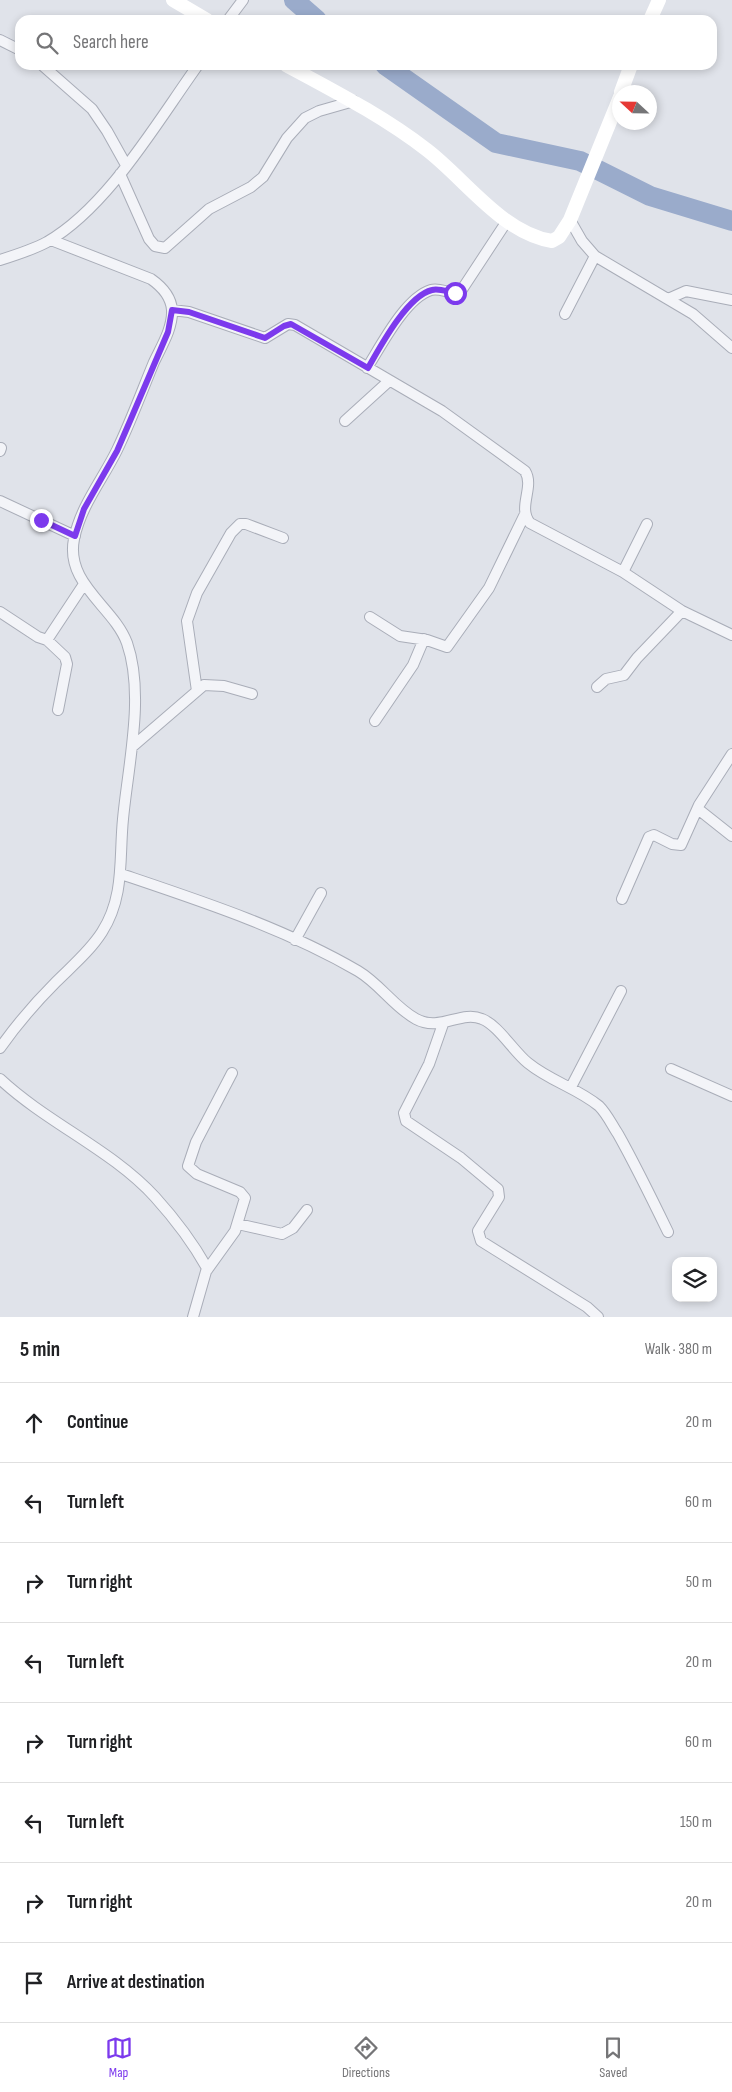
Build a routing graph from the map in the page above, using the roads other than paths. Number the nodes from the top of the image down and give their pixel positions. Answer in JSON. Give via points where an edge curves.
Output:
{"nodes":[{"id":1,"x":173,"y":0,"type":"edge"},
{"id":2,"x":243,"y":0,"type":"edge"},
{"id":3,"x":659,"y":0,"type":"edge"},
{"id":4,"x":198,"y":15,"type":"edge"},
{"id":5,"x":232,"y":15,"type":"edge"},
{"id":6,"x":652,"y":15,"type":"edge"},
{"id":7,"x":0,"y":40,"type":"edge"},
{"id":8,"x":15,"y":48,"type":"edge"},
{"id":9,"x":48,"y":70,"type":"edge"},
{"id":10,"x":194,"y":70,"type":"edge"},
{"id":11,"x":295,"y":70,"type":"edge"},
{"id":12,"x":630,"y":70,"type":"edge"},
{"id":13,"x":624,"y":85,"type":"edge"},
{"id":14,"x":354,"y":101,"type":"junction"},
{"id":15,"x":612,"y":117,"type":"edge"},
{"id":16,"x":126,"y":165,"type":"junction"},
{"id":17,"x":120,"y":174,"type":"junction"},
{"id":18,"x":570,"y":220,"type":"junction"},
{"id":19,"x":507,"y":222,"type":"junction"},
{"id":20,"x":51,"y":240,"type":"junction"},
{"id":21,"x":595,"y":256,"type":"junction"},
{"id":22,"x":0,"y":260,"type":"edge"},
{"id":23,"x":668,"y":298,"type":"junction"},
{"id":24,"x":732,"y":300,"type":"edge"},
{"id":25,"x":172,"y":310,"type":"junction"},
{"id":26,"x":566,"y":314,"type":"dead end"},
{"id":27,"x":732,"y":348,"type":"edge"},
{"id":28,"x":368,"y":368,"type":"junction"},
{"id":29,"x":389,"y":381,"type":"junction"},
{"id":30,"x":345,"y":421,"type":"dead end"},
{"id":31,"x":0,"y":502,"type":"edge"},
{"id":32,"x":525,"y":514,"type":"junction"},
{"id":33,"x":647,"y":524,"type":"dead end"},
{"id":34,"x":75,"y":536,"type":"junction"},
{"id":35,"x":284,"y":538,"type":"dead end"},
{"id":36,"x":623,"y":572,"type":"junction"},
{"id":37,"x":84,"y":584,"type":"junction"},
{"id":38,"x":682,"y":610,"type":"junction"},
{"id":39,"x":0,"y":612,"type":"edge"},
{"id":40,"x":370,"y":618,"type":"dead end"},
{"id":41,"x":732,"y":635,"type":"edge"},
{"id":42,"x":424,"y":639,"type":"junction"},
{"id":43,"x":47,"y":640,"type":"junction"},
{"id":44,"x":597,"y":687,"type":"dead end"},
{"id":45,"x":197,"y":691,"type":"junction"},
{"id":46,"x":252,"y":694,"type":"dead end"},
{"id":47,"x":58,"y":710,"type":"dead end"},
{"id":48,"x":375,"y":721,"type":"dead end"},
{"id":49,"x":132,"y":747,"type":"junction"},
{"id":50,"x":732,"y":754,"type":"edge"},
{"id":51,"x":698,"y":809,"type":"junction"},
{"id":52,"x":732,"y":836,"type":"edge"},
{"id":53,"x":121,"y":874,"type":"junction"},
{"id":54,"x":321,"y":893,"type":"dead end"},
{"id":55,"x":622,"y":900,"type":"dead end"},
{"id":56,"x":295,"y":940,"type":"junction"},
{"id":57,"x":621,"y":991,"type":"dead end"},
{"id":58,"x":443,"y":1024,"type":"junction"},
{"id":59,"x":0,"y":1048,"type":"edge"},
{"id":60,"x":671,"y":1069,"type":"dead end"},
{"id":61,"x":232,"y":1073,"type":"dead end"},
{"id":62,"x":0,"y":1079,"type":"edge"},
{"id":63,"x":571,"y":1087,"type":"junction"},
{"id":64,"x":732,"y":1096,"type":"edge"},
{"id":65,"x":307,"y":1210,"type":"dead end"},
{"id":66,"x":238,"y":1224,"type":"junction"},
{"id":67,"x":668,"y":1232,"type":"dead end"},
{"id":68,"x":207,"y":1270,"type":"junction"},
{"id":69,"x":193,"y":1317,"type":"edge"},
{"id":70,"x":598,"y":1317,"type":"edge"}],
"edges":[{"from":1,"to":4,"type":"main road"},
{"from":2,"to":5,"type":"street"},
{"from":3,"to":6,"type":"main road"},
{"from":7,"to":8,"type":"street"},
{"from":9,"to":16,"type":"street","via":[[92,109]]},
{"from":10,"to":16,"type":"street"},
{"from":11,"to":14,"type":"main road"},
{"from":12,"to":13,"type":"main road"},
{"from":14,"to":17,"type":"street","via":[[319,111],[299,123],[263,178],[209,209],[165,248],[155,246],[149,239]]},
{"from":14,"to":19,"type":"main road","via":[[428,150]]},
{"from":15,"to":18,"type":"main road"},
{"from":16,"to":17,"type":"street"},
{"from":17,"to":20,"type":"street","via":[[81,216]]},
{"from":18,"to":19,"type":"main road","via":[[559,237],[552,241],[530,235]]},
{"from":18,"to":21,"type":"street"},
{"from":19,"to":28,"type":"street","via":[[461,291],[433,290],[422,295],[396,322]]},
{"from":20,"to":22,"type":"street"},
{"from":20,"to":25,"type":"street","via":[[151,279],[164,290]]},
{"from":21,"to":23,"type":"street"},
{"from":21,"to":26,"type":"street"},
{"from":23,"to":24,"type":"street","via":[[686,292]]},
{"from":23,"to":27,"type":"street","via":[[701,320]]},
{"from":25,"to":28,"type":"street","via":[[189,312],[265,338],[291,324]]},
{"from":25,"to":34,"type":"street","via":[[168,332],[130,421],[84,509]]},
{"from":28,"to":29,"type":"street"},
{"from":29,"to":30,"type":"street"},
{"from":29,"to":32,"type":"street","via":[[458,422],[524,471],[529,480]]},
{"from":31,"to":34,"type":"street"},
{"from":32,"to":36,"type":"street","via":[[534,525]]},
{"from":32,"to":42,"type":"street","via":[[489,588],[451,645],[444,647]]},
{"from":33,"to":36,"type":"street"},
{"from":34,"to":37,"type":"street","via":[[74,558]]},
{"from":35,"to":45,"type":"street","via":[[240,524],[218,555],[196,594],[187,622]]},
{"from":36,"to":38,"type":"street"},
{"from":37,"to":43,"type":"street"},
{"from":37,"to":49,"type":"street","via":[[121,632],[128,648],[133,672]]},
{"from":38,"to":41,"type":"street"},
{"from":38,"to":44,"type":"street","via":[[624,675],[606,679]]},
{"from":39,"to":43,"type":"street"},
{"from":40,"to":42,"type":"street","via":[[394,633]]},
{"from":42,"to":48,"type":"street","via":[[413,665]]},
{"from":43,"to":47,"type":"street","via":[[65,657],[67,664]]},
{"from":45,"to":46,"type":"street","via":[[213,684]]},
{"from":45,"to":49,"type":"street"},
{"from":49,"to":53,"type":"street","via":[[123,819]]},
{"from":50,"to":51,"type":"street"},
{"from":51,"to":52,"type":"street"},
{"from":51,"to":55,"type":"street","via":[[681,845],[654,835],[649,837]]},
{"from":53,"to":56,"type":"street","via":[[210,905]]},
{"from":53,"to":59,"type":"street","via":[[119,893],[103,930],[90,949],[22,1017]]},
{"from":54,"to":56,"type":"street"},
{"from":56,"to":58,"type":"street","via":[[360,972],[413,1018]]},
{"from":57,"to":63,"type":"street"},
{"from":58,"to":63,"type":"street","via":[[473,1017],[484,1019],[529,1064]]},
{"from":58,"to":70,"type":"street","via":[[429,1064],[404,1114],[406,1121],[461,1158],[498,1189],[499,1197],[478,1231],[481,1240]]},
{"from":60,"to":64,"type":"street"},
{"from":61,"to":66,"type":"street","via":[[188,1166],[196,1174],[244,1196]]},
{"from":62,"to":68,"type":"street","via":[[21,1099],[124,1170],[155,1196]]},
{"from":63,"to":67,"type":"street","via":[[588,1097],[606,1115]]},
{"from":65,"to":66,"type":"street","via":[[293,1228],[282,1234]]},
{"from":66,"to":68,"type":"street"},
{"from":68,"to":69,"type":"street"}]}
